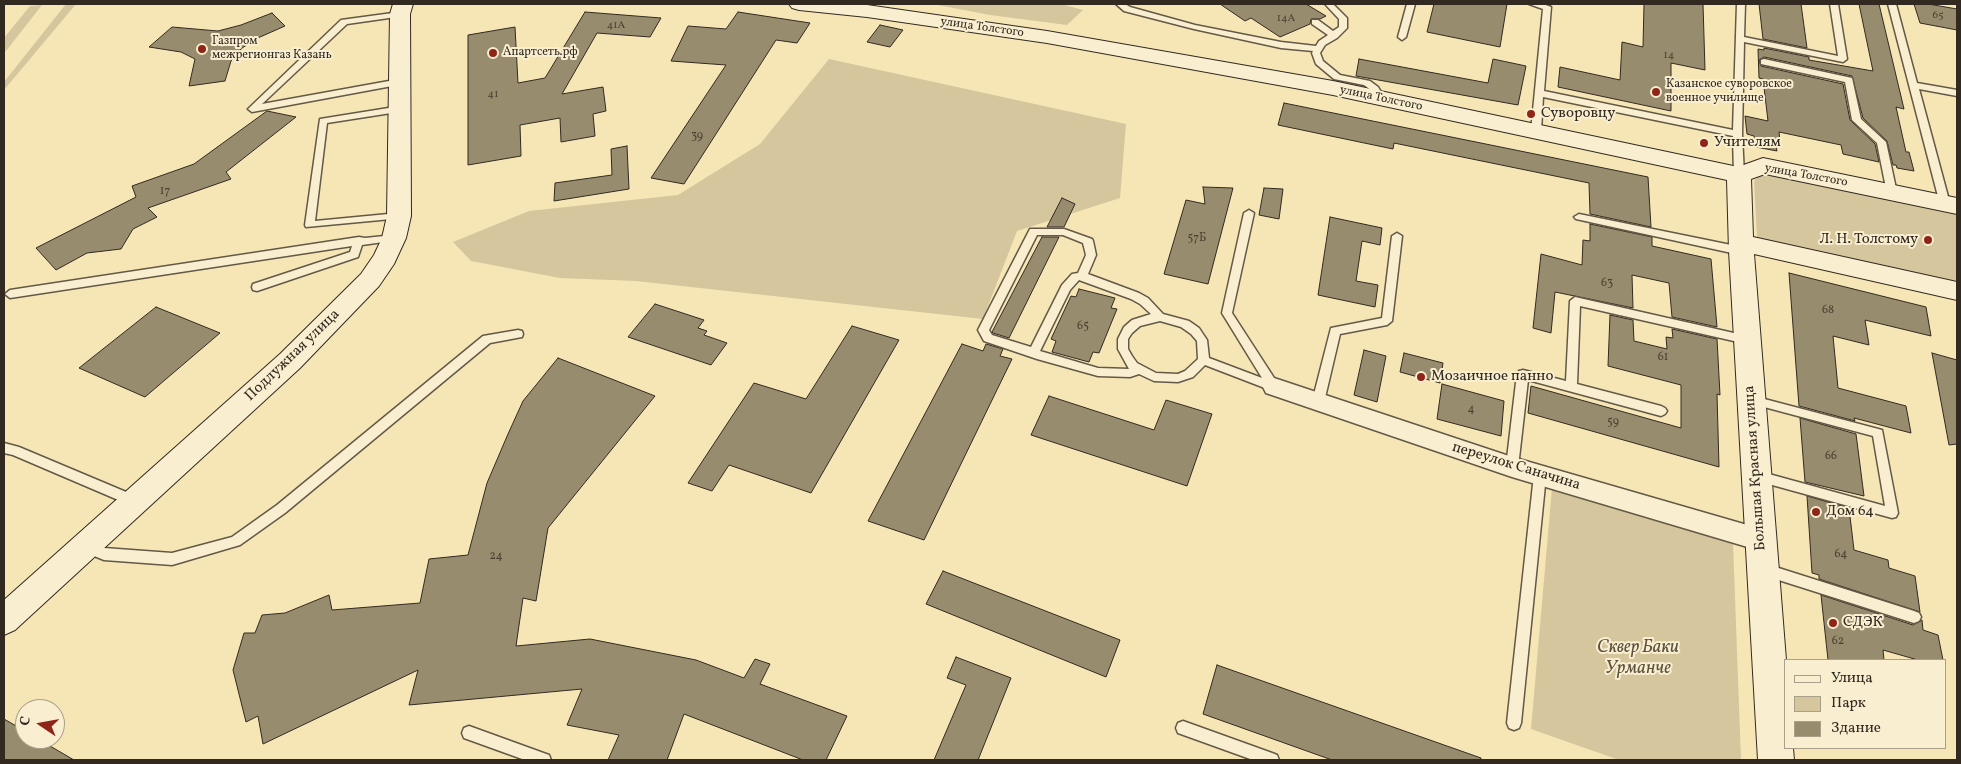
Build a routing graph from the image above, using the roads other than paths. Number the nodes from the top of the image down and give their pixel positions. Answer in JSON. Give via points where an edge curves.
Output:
{"nodes":[{"id":1,"x":799,"y":4,"type":"edge"},
{"id":2,"x":1120,"y":4,"type":"edge"},
{"id":3,"x":1329,"y":4,"type":"edge"},
{"id":4,"x":1411,"y":4,"type":"edge"},
{"id":5,"x":1532,"y":4,"type":"edge"},
{"id":6,"x":1741,"y":4,"type":"edge"},
{"id":7,"x":1834,"y":4,"type":"edge"},
{"id":8,"x":1892,"y":4,"type":"edge"},
{"id":9,"x":401,"y":9,"type":"edge"},
{"id":10,"x":1315,"y":22,"type":"dead end"},
{"id":11,"x":1284,"y":36,"type":"dead end"},
{"id":12,"x":1334,"y":36,"type":"junction"},
{"id":13,"x":1402,"y":37,"type":"dead end"},
{"id":14,"x":1739,"y":39,"type":"junction"},
{"id":15,"x":1298,"y":46,"type":"junction"},
{"id":16,"x":1319,"y":48,"type":"junction"},
{"id":17,"x":1764,"y":62,"type":"dead end"},
{"id":18,"x":400,"y":82,"type":"junction"},
{"id":19,"x":1914,"y":86,"type":"junction"},
{"id":20,"x":1540,"y":93,"type":"junction"},
{"id":21,"x":1957,"y":93,"type":"edge"},
{"id":22,"x":1381,"y":98,"type":"junction"},
{"id":23,"x":401,"y":109,"type":"junction"},
{"id":24,"x":1536,"y":131,"type":"junction"},
{"id":25,"x":1737,"y":134,"type":"junction"},
{"id":26,"x":1739,"y":175,"type":"junction"},
{"id":27,"x":1892,"y":193,"type":"junction"},
{"id":28,"x":1951,"y":205,"type":"edge"},
{"id":29,"x":1249,"y":213,"type":"dead end"},
{"id":30,"x":1579,"y":217,"type":"dead end"},
{"id":31,"x":397,"y":227,"type":"junction"},
{"id":32,"x":1397,"y":236,"type":"dead end"},
{"id":33,"x":359,"y":241,"type":"junction"},
{"id":34,"x":1741,"y":247,"type":"junction"},
{"id":35,"x":1082,"y":276,"type":"junction"},
{"id":36,"x":257,"y":287,"type":"dead end"},
{"id":37,"x":1957,"y":291,"type":"edge"},
{"id":38,"x":10,"y":294,"type":"dead end"},
{"id":39,"x":1160,"y":317,"type":"junction"},
{"id":40,"x":518,"y":334,"type":"dead end"},
{"id":41,"x":1748,"y":340,"type":"junction"},
{"id":42,"x":1034,"y":352,"type":"junction"},
{"id":43,"x":1203,"y":360,"type":"junction"},
{"id":44,"x":1139,"y":370,"type":"junction"},
{"id":45,"x":1571,"y":387,"type":"junction"},
{"id":46,"x":1274,"y":388,"type":"junction"},
{"id":47,"x":1752,"y":400,"type":"junction"},
{"id":48,"x":1318,"y":402,"type":"junction"},
{"id":49,"x":1661,"y":411,"type":"dead end"},
{"id":50,"x":4,"y":448,"type":"edge"},
{"id":51,"x":1512,"y":467,"type":"junction"},
{"id":52,"x":1540,"y":475,"type":"junction"},
{"id":53,"x":1756,"y":476,"type":"junction"},
{"id":54,"x":135,"y":501,"type":"junction"},
{"id":55,"x":84,"y":547,"type":"junction"},
{"id":56,"x":1762,"y":554,"type":"junction"},
{"id":57,"x":1914,"y":617,"type":"dead end"},
{"id":58,"x":4,"y":620,"type":"edge"},
{"id":59,"x":1514,"y":723,"type":"dead end"},
{"id":60,"x":1184,"y":728,"type":"dead end"},
{"id":61,"x":469,"y":733,"type":"dead end"},
{"id":62,"x":544,"y":760,"type":"edge"},
{"id":63,"x":1272,"y":760,"type":"edge"},
{"id":64,"x":1776,"y":760,"type":"edge"}],
"edges":[{"from":1,"to":22,"type":"street","name":"улица Толстого","via":[[1047,37]]},
{"from":2,"to":15,"type":"lane","via":[[1127,9],[1194,27]]},
{"from":3,"to":12,"type":"lane","via":[[1343,18],[1343,28]]},
{"from":4,"to":13,"type":"lane"},
{"from":5,"to":20,"type":"lane","via":[[1548,7]]},
{"from":6,"to":14,"type":"lane"},
{"from":7,"to":14,"type":"lane","via":[[1843,59]]},
{"from":8,"to":19,"type":"lane"},
{"from":9,"to":18,"type":"street","name":"Подлужная улица"},
{"from":9,"to":18,"type":"lane","via":[[344,22],[252,109]]},
{"from":10,"to":12,"type":"lane"},
{"from":11,"to":15,"type":"lane"},
{"from":12,"to":16,"type":"lane"},
{"from":14,"to":25,"type":"lane"},
{"from":15,"to":16,"type":"lane"},
{"from":16,"to":22,"type":"lane","via":[[1316,54],[1319,62],[1334,75],[1367,83]]},
{"from":17,"to":27,"type":"lane","via":[[1849,80],[1857,120],[1881,142]]},
{"from":18,"to":23,"type":"street","name":"Подлужная улица"},
{"from":19,"to":21,"type":"lane"},
{"from":19,"to":28,"type":"lane"},
{"from":20,"to":24,"type":"lane"},
{"from":20,"to":25,"type":"lane"},
{"from":22,"to":24,"type":"street","name":"улица Толстого"},
{"from":23,"to":31,"type":"street","name":"Подлужная улица"},
{"from":23,"to":31,"type":"lane","via":[[323,121],[310,225]]},
{"from":24,"to":26,"type":"street","name":"улица Толстого"},
{"from":25,"to":26,"type":"lane"},
{"from":26,"to":27,"type":"street","name":"улица Толстого","via":[[1763,166]]},
{"from":26,"to":34,"type":"street","name":"Большая Красная улица"},
{"from":27,"to":28,"type":"street","name":"улица Толстого"},
{"from":29,"to":46,"type":"lane","via":[[1227,313]]},
{"from":30,"to":34,"type":"lane"},
{"from":31,"to":33,"type":"lane","via":[[365,242]]},
{"from":31,"to":54,"type":"street","name":"Подлужная улица","via":[[386,258],[370,280],[297,354]]},
{"from":32,"to":48,"type":"lane","via":[[1387,321],[1335,330]]},
{"from":33,"to":36,"type":"lane","via":[[354,254]]},
{"from":33,"to":38,"type":"lane"},
{"from":34,"to":37,"type":"street"},
{"from":34,"to":41,"type":"street","name":"Большая Красная улица"},
{"from":35,"to":39,"type":"lane","via":[[1135,296]]},
{"from":35,"to":42,"type":"lane","via":[[1076,277],[1066,288]]},
{"from":35,"to":42,"type":"lane","via":[[1091,255],[1088,241],[1064,232],[1034,231],[984,330],[988,338]]},
{"from":39,"to":43,"type":"lane","via":[[1173,319],[1195,331],[1202,340]]},
{"from":39,"to":44,"type":"lane","via":[[1136,323],[1123,339],[1127,358]]},
{"from":40,"to":55,"type":"lane","via":[[487,338],[281,509],[236,541],[172,559],[104,554]]},
{"from":41,"to":45,"type":"lane","via":[[1575,301]]},
{"from":41,"to":47,"type":"street","name":"Большая Красная улица"},
{"from":42,"to":44,"type":"lane","via":[[1098,372],[1130,373]]},
{"from":43,"to":44,"type":"lane","via":[[1198,368],[1178,378],[1154,377]]},
{"from":43,"to":46,"type":"lane"},
{"from":45,"to":49,"type":"lane"},
{"from":45,"to":51,"type":"lane","via":[[1523,374]]},
{"from":46,"to":48,"type":"street","name":"переулок Саначина"},
{"from":47,"to":53,"type":"street","name":"Большая Красная улица"},
{"from":47,"to":53,"type":"lane","via":[[1878,433],[1892,512]]},
{"from":48,"to":51,"type":"street","name":"переулок Саначина"},
{"from":50,"to":54,"type":"lane"},
{"from":51,"to":52,"type":"street","name":"переулок Саначина"},
{"from":52,"to":56,"type":"street","name":"переулок Саначина"},
{"from":52,"to":59,"type":"lane"},
{"from":53,"to":56,"type":"street","name":"Большая Красная улица"},
{"from":54,"to":55,"type":"street","name":"Подлужная улица"},
{"from":55,"to":58,"type":"street","name":"Подлужная улица"},
{"from":56,"to":57,"type":"lane"},
{"from":56,"to":64,"type":"street","name":"Большая Красная улица"},
{"from":60,"to":63,"type":"lane"},
{"from":61,"to":62,"type":"lane"}]}
